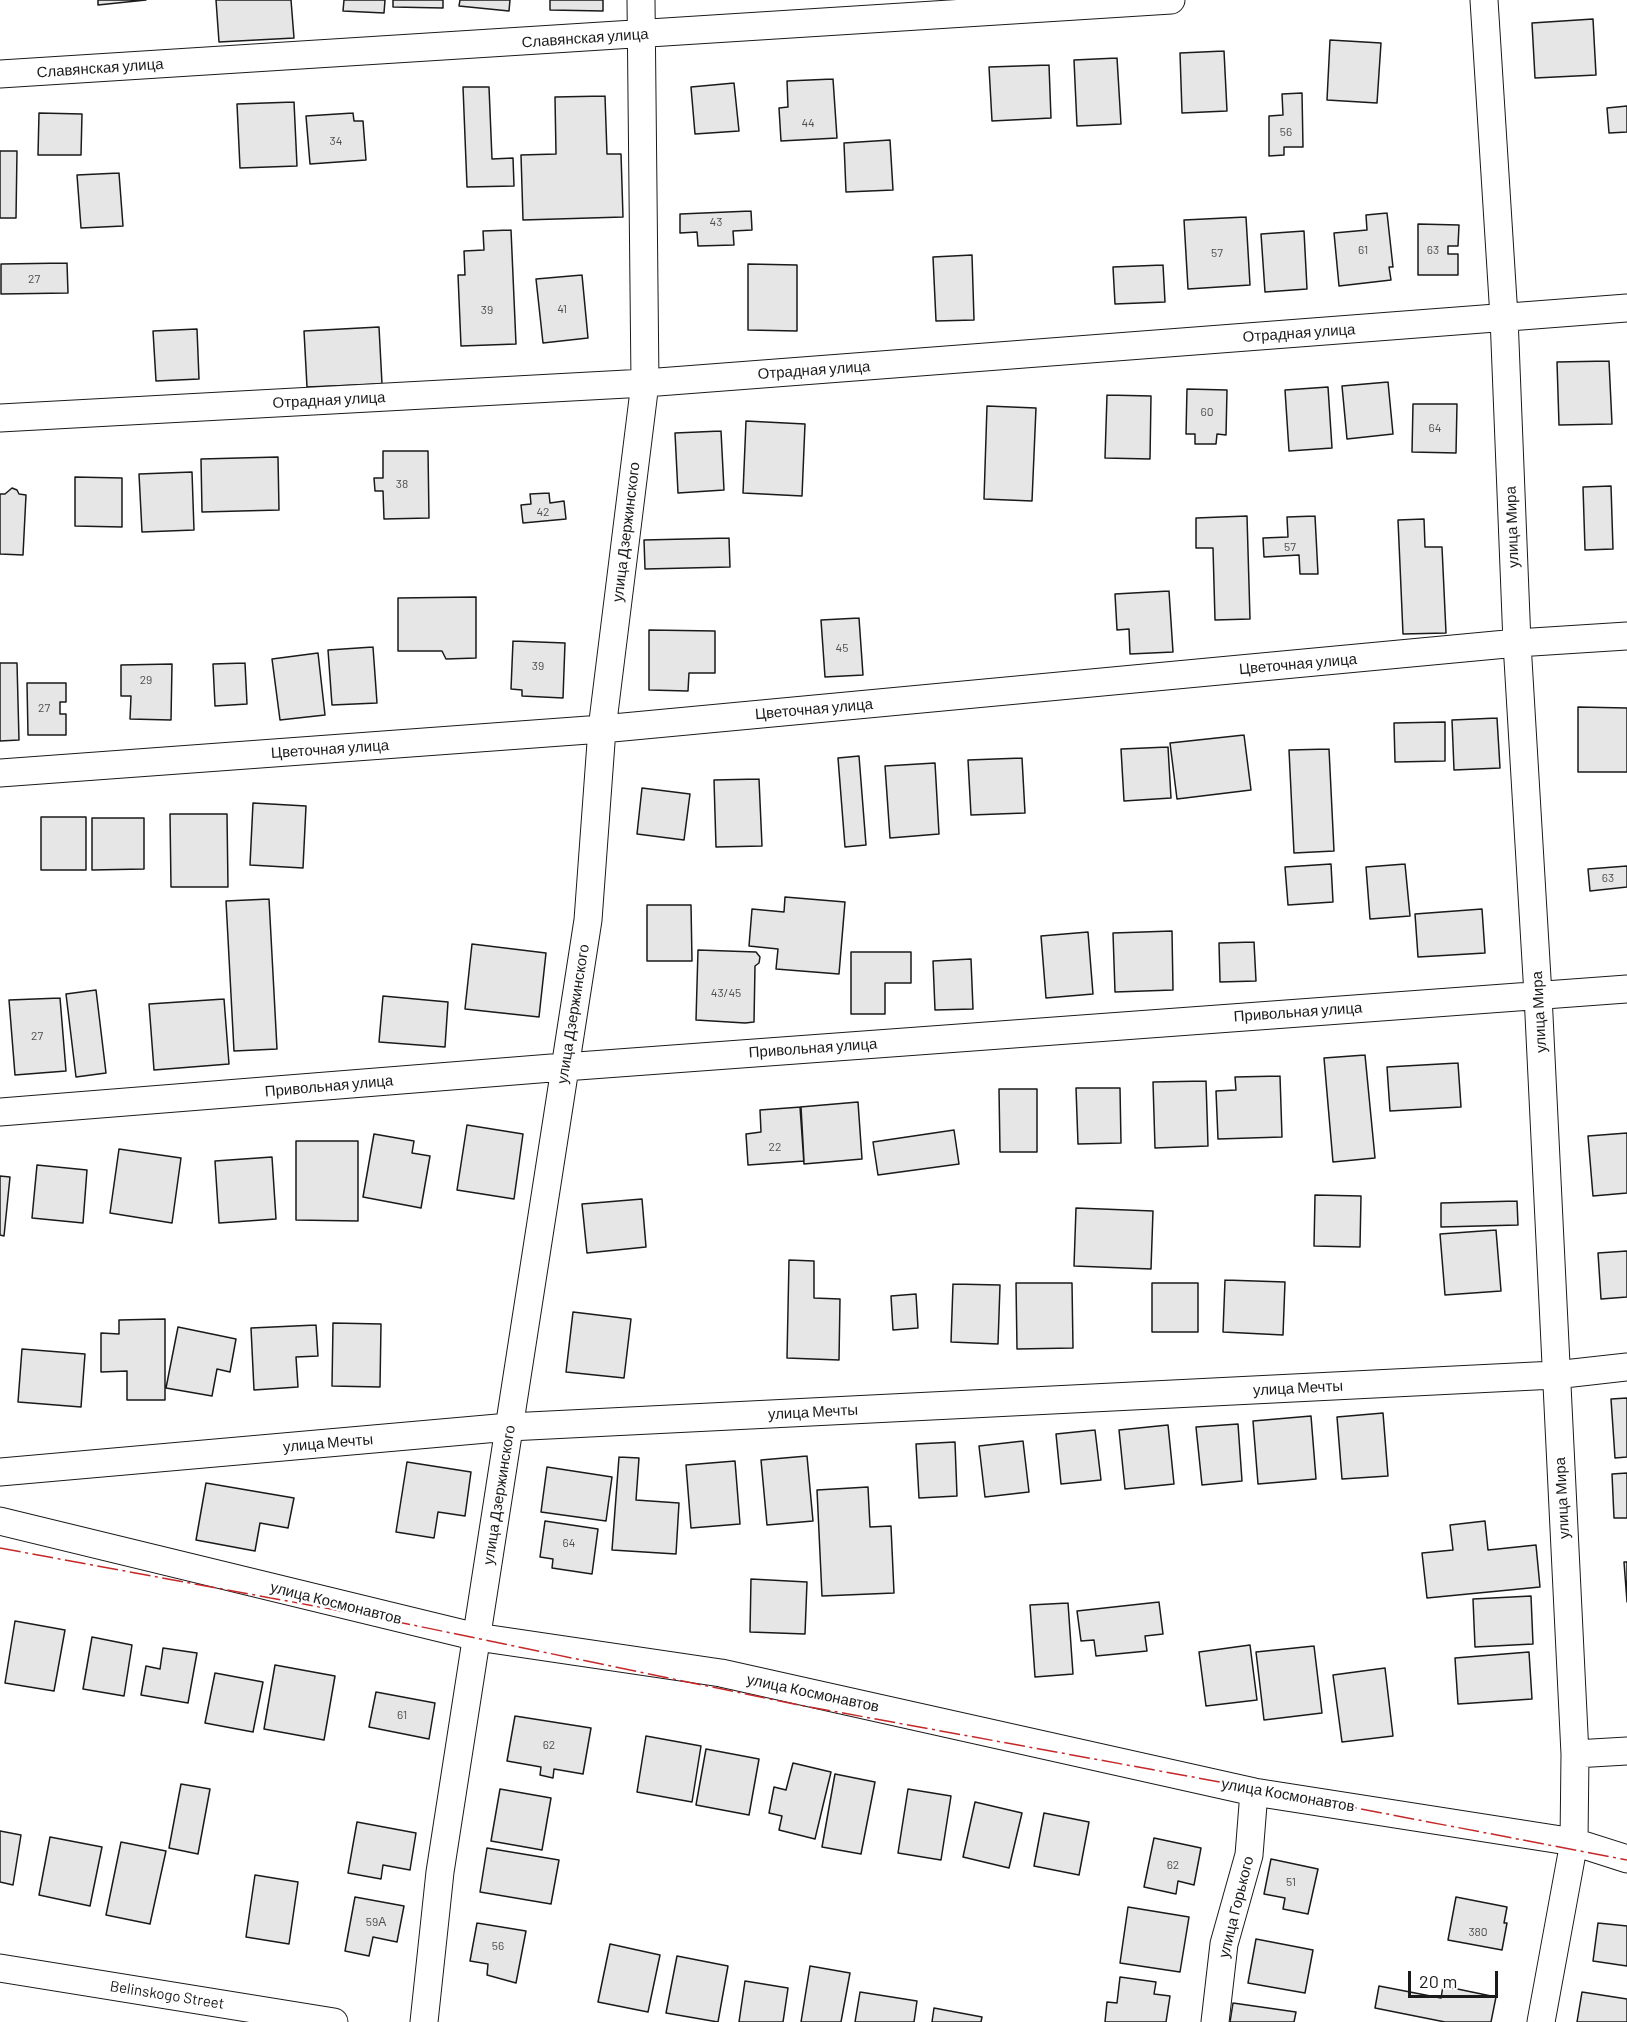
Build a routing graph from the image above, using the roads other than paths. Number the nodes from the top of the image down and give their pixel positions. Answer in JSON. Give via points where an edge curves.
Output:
{"nodes":[{"id":1,"x":641,"y":0,"type":"edge"},
{"id":2,"x":1171,"y":0,"type":"edge"},
{"id":3,"x":1484,"y":0,"type":"edge"},
{"id":4,"x":640,"y":34,"type":"junction"},
{"id":5,"x":0,"y":74,"type":"edge"},
{"id":6,"x":1627,"y":308,"type":"edge"},
{"id":7,"x":1504,"y":317,"type":"junction"},
{"id":8,"x":645,"y":383,"type":"junction"},
{"id":9,"x":0,"y":418,"type":"edge"},
{"id":10,"x":1627,"y":636,"type":"edge"},
{"id":11,"x":1517,"y":643,"type":"junction"},
{"id":12,"x":602,"y":729,"type":"junction"},
{"id":13,"x":0,"y":773,"type":"edge"},
{"id":14,"x":1627,"y":989,"type":"edge"},
{"id":15,"x":1538,"y":995,"type":"junction"},
{"id":16,"x":564,"y":1067,"type":"junction"},
{"id":17,"x":0,"y":1112,"type":"edge"},
{"id":18,"x":1627,"y":1367,"type":"edge"},
{"id":19,"x":1555,"y":1375,"type":"junction"},
{"id":20,"x":509,"y":1426,"type":"junction"},
{"id":21,"x":0,"y":1472,"type":"edge"},
{"id":22,"x":0,"y":1521,"type":"edge"},
{"id":23,"x":477,"y":1637,"type":"junction"},
{"id":24,"x":1627,"y":1751,"type":"edge"},
{"id":25,"x":1575,"y":1754,"type":"junction"},
{"id":26,"x":1254,"y":1792,"type":"junction"},
{"id":27,"x":1574,"y":1842,"type":"junction"},
{"id":28,"x":1627,"y":1859,"type":"edge"},
{"id":29,"x":0,"y":1968,"type":"edge"},
{"id":30,"x":334,"y":2022,"type":"edge"},
{"id":31,"x":424,"y":2022,"type":"edge"},
{"id":32,"x":1215,"y":2022,"type":"edge"},
{"id":33,"x":1541,"y":2022,"type":"edge"}],
"edges":[{"from":1,"to":4,"type":"street","name":"улица Дзержинского"},
{"from":2,"to":4,"type":"street","name":"Славянская улица"},
{"from":3,"to":7,"type":"street","name":"улица Мира"},
{"from":4,"to":5,"type":"street","name":"Славянская улица"},
{"from":4,"to":8,"type":"street","name":"улица Дзержинского"},
{"from":6,"to":7,"type":"street","name":"Отрадная улица"},
{"from":7,"to":8,"type":"street","name":"Отрадная улица"},
{"from":7,"to":11,"type":"street","name":"улица Мира"},
{"from":8,"to":9,"type":"street","name":"Отрадная улица"},
{"from":8,"to":12,"type":"street","name":"улица Дзержинского"},
{"from":10,"to":11,"type":"street","name":"Цветочная улица"},
{"from":11,"to":12,"type":"street","name":"Цветочная улица"},
{"from":11,"to":15,"type":"street","name":"улица Мира"},
{"from":12,"to":13,"type":"street","name":"Цветочная улица"},
{"from":12,"to":16,"type":"street","name":"улица Дзержинского","via":[[588,920]]},
{"from":14,"to":15,"type":"street","name":"Привольная улица"},
{"from":15,"to":16,"type":"street","name":"Привольная улица"},
{"from":15,"to":19,"type":"street","name":"улица Мира"},
{"from":16,"to":17,"type":"street","name":"Привольная улица"},
{"from":16,"to":20,"type":"street","name":"улица Дзержинского"},
{"from":18,"to":19,"type":"street","name":"улица Мечты"},
{"from":19,"to":20,"type":"street","name":"улица Мечты"},
{"from":19,"to":25,"type":"street","name":"улица Мира"},
{"from":20,"to":21,"type":"street","name":"улица Мечты"},
{"from":20,"to":23,"type":"street","name":"улица Дзержинского"},
{"from":22,"to":23,"type":"street","name":"улица Космонавтов"},
{"from":23,"to":26,"type":"street","name":"улица Космонавтов","via":[[721,1673]]},
{"from":23,"to":31,"type":"street","name":"улица Дзержинского","via":[[440,1872]]},
{"from":24,"to":25,"type":"street"},
{"from":25,"to":27,"type":"street","name":"улица Мира"},
{"from":26,"to":27,"type":"street","name":"улица Космонавтов"},
{"from":26,"to":32,"type":"street","name":"улица Горького","via":[[1249,1855],[1224,1944]]},
{"from":27,"to":28,"type":"street","name":"улица Космонавтов"},
{"from":27,"to":33,"type":"street","name":"улица Мира"},
{"from":29,"to":30,"type":"street","name":"Belinskogo Street"}]}
